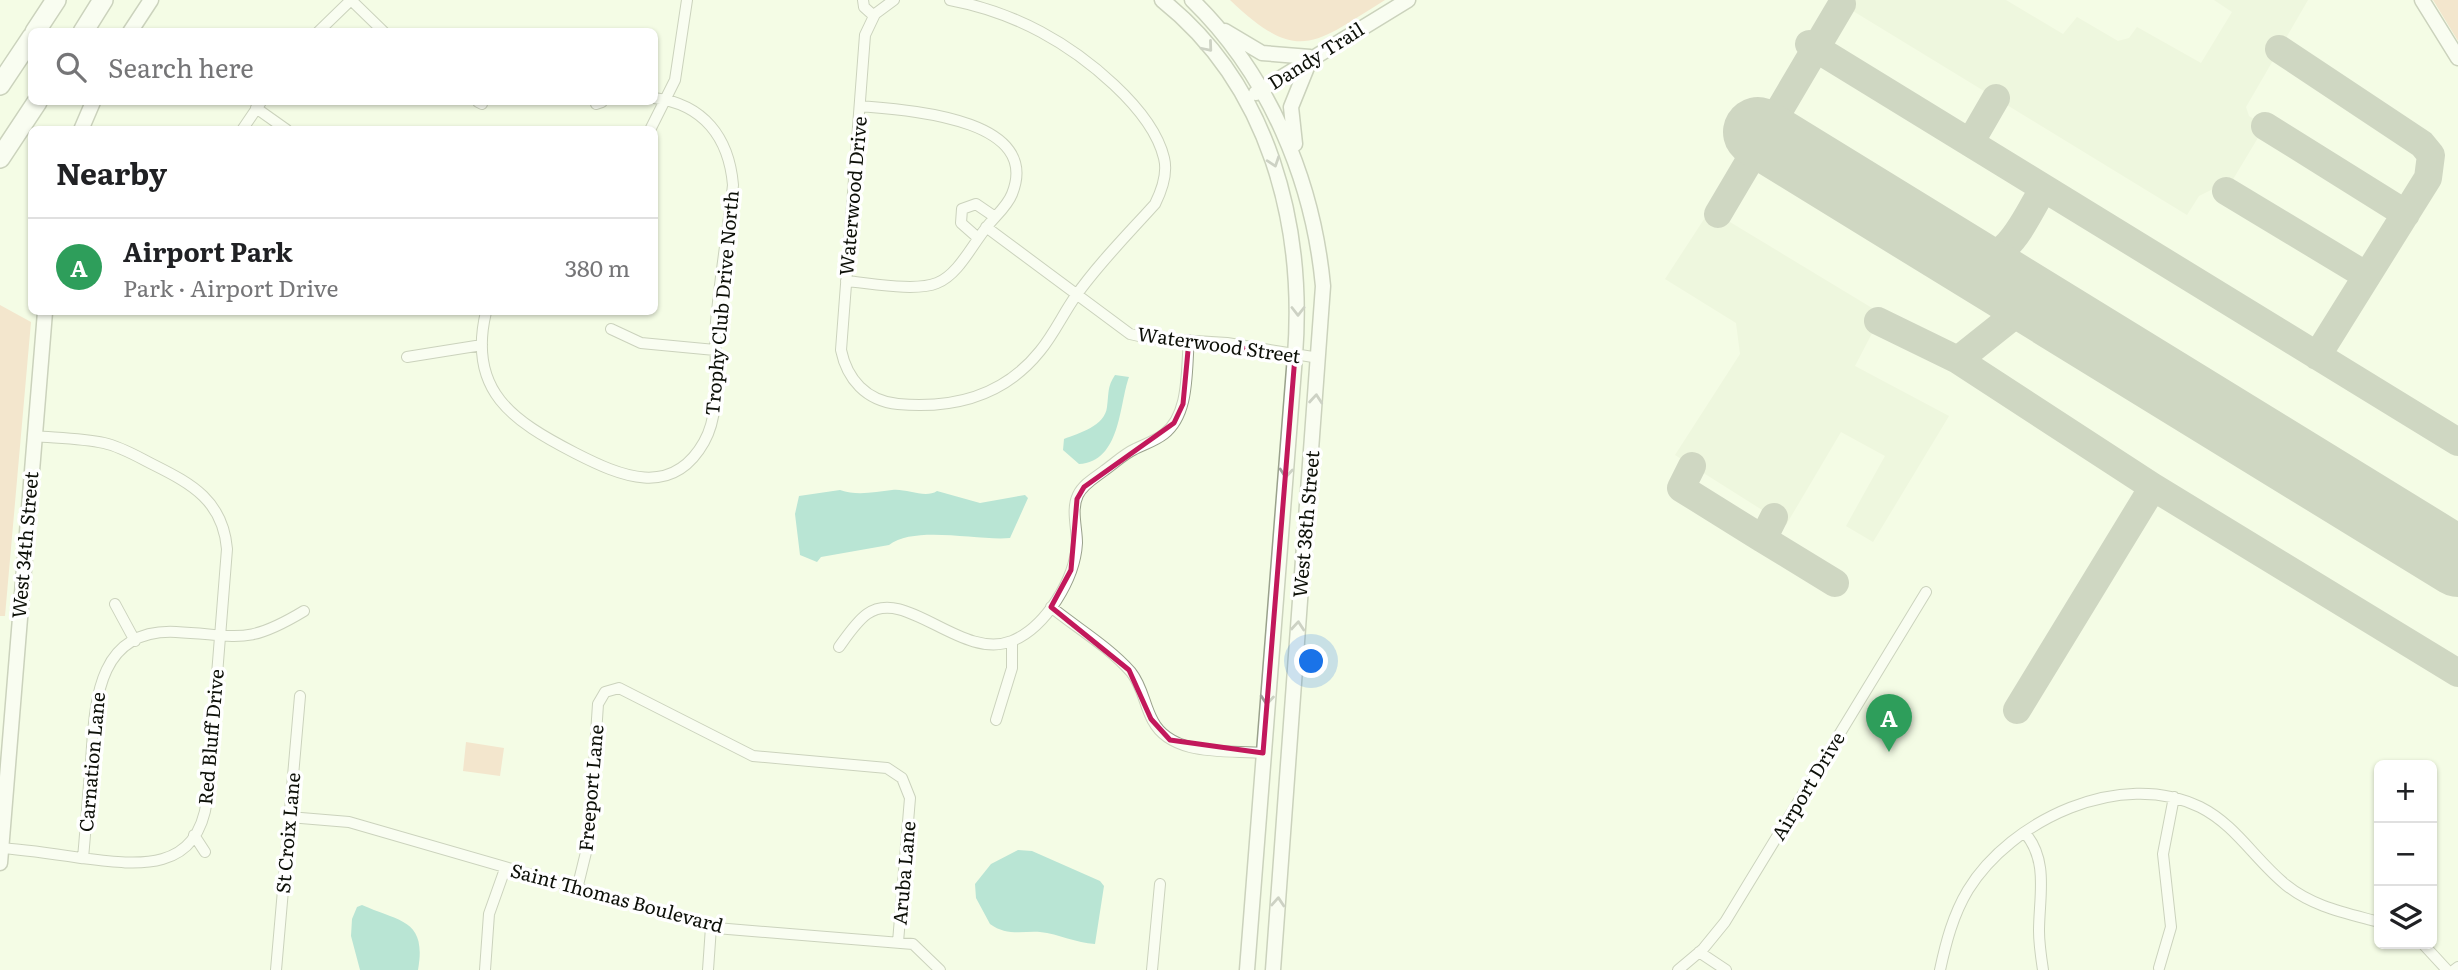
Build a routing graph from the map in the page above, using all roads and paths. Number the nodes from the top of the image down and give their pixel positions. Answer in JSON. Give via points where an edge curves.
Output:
{"nodes":[{"id":1,"x":56,"y":0,"type":"edge"},
{"id":2,"x":103,"y":0,"type":"edge"},
{"id":3,"x":151,"y":0,"type":"edge"},
{"id":4,"x":351,"y":0,"type":"edge"},
{"id":5,"x":687,"y":0,"type":"edge"},
{"id":6,"x":863,"y":0,"type":"edge"},
{"id":7,"x":892,"y":0,"type":"edge"},
{"id":8,"x":950,"y":0,"type":"edge"},
{"id":9,"x":1162,"y":0,"type":"edge"},
{"id":10,"x":1192,"y":0,"type":"edge"},
{"id":11,"x":1408,"y":0,"type":"edge"},
{"id":12,"x":2422,"y":0,"type":"edge"},
{"id":13,"x":877,"y":12,"type":"junction"},
{"id":14,"x":1216,"y":25,"type":"junction"},
{"id":15,"x":38,"y":28,"type":"edge"},
{"id":16,"x":86,"y":28,"type":"edge"},
{"id":17,"x":133,"y":28,"type":"edge"},
{"id":18,"x":322,"y":28,"type":"edge"},
{"id":19,"x":380,"y":28,"type":"edge"},
{"id":20,"x":28,"y":43,"type":"edge"},
{"id":21,"x":1311,"y":57,"type":"junction"},
{"id":22,"x":2458,"y":58,"type":"edge"},
{"id":23,"x":0,"y":85,"type":"edge"},
{"id":24,"x":1261,"y":90,"type":"junction"},
{"id":25,"x":658,"y":99,"type":"edge"},
{"id":26,"x":667,"y":100,"type":"junction"},
{"id":27,"x":1246,"y":100,"type":"junction"},
{"id":28,"x":35,"y":105,"type":"edge"},
{"id":29,"x":92,"y":105,"type":"edge"},
{"id":30,"x":258,"y":105,"type":"edge"},
{"id":31,"x":860,"y":106,"type":"junction"},
{"id":32,"x":83,"y":126,"type":"edge"},
{"id":33,"x":245,"y":126,"type":"edge"},
{"id":34,"x":282,"y":126,"type":"edge"},
{"id":35,"x":652,"y":126,"type":"edge"},
{"id":36,"x":0,"y":158,"type":"edge"},
{"id":37,"x":1303,"y":183,"type":"junction"},
{"id":38,"x":995,"y":217,"type":"junction"},
{"id":39,"x":986,"y":227,"type":"junction"},
{"id":40,"x":978,"y":238,"type":"junction"},
{"id":41,"x":846,"y":281,"type":"junction"},
{"id":42,"x":1076,"y":296,"type":"junction"},
{"id":43,"x":45,"y":315,"type":"edge"},
{"id":44,"x":486,"y":315,"type":"edge"},
{"id":45,"x":611,"y":329,"type":"dead end"},
{"id":46,"x":1189,"y":340,"type":"junction"},
{"id":47,"x":482,"y":345,"type":"junction"},
{"id":48,"x":715,"y":350,"type":"junction"},
{"id":49,"x":1295,"y":356,"type":"junction"},
{"id":50,"x":407,"y":357,"type":"dead end"},
{"id":51,"x":1319,"y":358,"type":"junction"},
{"id":52,"x":34,"y":436,"type":"junction"},
{"id":53,"x":1926,"y":592,"type":"dead end"},
{"id":54,"x":115,"y":604,"type":"dead end"},
{"id":55,"x":1051,"y":607,"type":"junction"},
{"id":56,"x":304,"y":611,"type":"dead end"},
{"id":57,"x":220,"y":636,"type":"junction"},
{"id":58,"x":1012,"y":640,"type":"junction"},
{"id":59,"x":135,"y":641,"type":"junction"},
{"id":60,"x":839,"y":646,"type":"dead end"},
{"id":61,"x":607,"y":690,"type":"joint"},
{"id":62,"x":300,"y":696,"type":"dead end"},
{"id":63,"x":996,"y":720,"type":"dead end"},
{"id":64,"x":1263,"y":752,"type":"junction"},
{"id":65,"x":2174,"y":797,"type":"junction"},
{"id":66,"x":289,"y":817,"type":"junction"},
{"id":67,"x":2025,"y":833,"type":"junction"},
{"id":68,"x":194,"y":835,"type":"junction"},
{"id":69,"x":205,"y":852,"type":"dead end"},
{"id":70,"x":1,"y":855,"type":"edge"},
{"id":71,"x":83,"y":858,"type":"junction"},
{"id":72,"x":505,"y":869,"type":"junction"},
{"id":73,"x":1160,"y":884,"type":"dead end"},
{"id":74,"x":577,"y":889,"type":"junction"},
{"id":75,"x":2374,"y":921,"type":"edge"},
{"id":76,"x":711,"y":927,"type":"junction"},
{"id":77,"x":898,"y":942,"type":"junction"},
{"id":78,"x":2428,"y":949,"type":"edge"},
{"id":79,"x":1699,"y":953,"type":"junction"},
{"id":80,"x":2458,"y":967,"type":"edge"},
{"id":81,"x":2159,"y":968,"type":"edge"},
{"id":82,"x":276,"y":970,"type":"edge"},
{"id":83,"x":485,"y":970,"type":"edge"},
{"id":84,"x":708,"y":970,"type":"edge"},
{"id":85,"x":940,"y":970,"type":"edge"},
{"id":86,"x":1152,"y":970,"type":"edge"},
{"id":87,"x":1247,"y":970,"type":"edge"},
{"id":88,"x":1273,"y":970,"type":"edge"},
{"id":89,"x":1678,"y":970,"type":"edge"},
{"id":90,"x":1726,"y":970,"type":"edge"},
{"id":91,"x":1940,"y":970,"type":"edge"},
{"id":92,"x":2042,"y":970,"type":"edge"},
{"id":93,"x":2447,"y":970,"type":"edge"},
{"id":94,"x":2454,"y":970,"type":"edge"}],
"edges":[{"from":1,"to":15,"type":"highway"},
{"from":2,"to":16,"type":"highway"},
{"from":3,"to":17,"type":"main road"},
{"from":4,"to":18,"type":"street"},
{"from":4,"to":19,"type":"street"},
{"from":5,"to":26,"type":"street","via":[[680,59]]},
{"from":6,"to":13,"type":"street","via":[[864,8]]},
{"from":7,"to":13,"type":"street"},
{"from":8,"to":42,"type":"street","via":[[993,11],[1041,32],[1082,58],[1134,107],[1158,143],[1165,162],[1162,191]]},
{"from":9,"to":27,"type":"main road","name":"Dandy Trail","one_way":true,"via":[[1208,47]]},
{"from":10,"to":14,"type":"main road","name":"Dandy Trail"},
{"from":11,"to":21,"type":"main road","name":"Dandy Trail"},
{"from":12,"to":22,"type":"main road"},
{"from":13,"to":31,"type":"street","name":"Waterwood Drive","via":[[865,35]]},
{"from":14,"to":21,"type":"main road","via":[[1262,53]]},
{"from":14,"to":24,"type":"main road","name":"Dandy Trail"},
{"from":20,"to":23,"type":"highway"},
{"from":21,"to":24,"type":"main road","name":"Dandy Trail"},
{"from":21,"to":37,"type":"main road","via":[[1291,107]]},
{"from":24,"to":27,"type":"main road","name":"Dandy Trail"},
{"from":24,"to":37,"type":"main road","name":"West 38th Street","via":[[1283,130]]},
{"from":25,"to":26,"type":"street","name":"Trophy Club Drive North"},
{"from":26,"to":35,"type":"street"},
{"from":26,"to":48,"type":"street","name":"Trophy Club Drive North","via":[[690,108],[714,128],[732,168]]},
{"from":27,"to":49,"type":"main road","name":"West 38th Street","one_way":true,"via":[[1275,164],[1290,222],[1297,285]]},
{"from":28,"to":36,"type":"highway"},
{"from":29,"to":32,"type":"main road"},
{"from":30,"to":33,"type":"street"},
{"from":30,"to":34,"type":"street"},
{"from":31,"to":38,"type":"street","via":[[943,115],[996,138],[1013,160],[1016,178],[1008,201]]},
{"from":31,"to":41,"type":"street","name":"Waterwood Drive"},
{"from":37,"to":51,"type":"main road","name":"West 38th Street","via":[[1322,275]]},
{"from":38,"to":39,"type":"street"},
{"from":38,"to":40,"type":"street","via":[[976,204],[964,208],[961,223]]},
{"from":39,"to":40,"type":"street"},
{"from":39,"to":42,"type":"street","name":"Waterwood Street"},
{"from":40,"to":41,"type":"street","via":[[953,272],[935,284]]},
{"from":41,"to":42,"type":"street","name":"Waterwood Drive","via":[[841,350],[848,372],[874,398],[896,404],[941,405],[983,395],[1008,381],[1033,359]]},
{"from":42,"to":46,"type":"street","name":"Waterwood Street","via":[[1130,334]]},
{"from":43,"to":52,"type":"main road","name":"West 34th Street"},
{"from":44,"to":47,"type":"street"},
{"from":45,"to":48,"type":"street","via":[[641,343]]},
{"from":46,"to":49,"type":"street","name":"Waterwood Street"},
{"from":46,"to":55,"type":"street","via":[[1183,404],[1174,423],[1079,492],[1071,570]]},
{"from":47,"to":48,"type":"street","name":"Trophy Club Drive North","via":[[492,387],[515,419],[622,476],[642,479],[665,475],[686,464],[699,450],[712,420]]},
{"from":47,"to":50,"type":"street"},
{"from":49,"to":51,"type":"street","name":"Waterwood Street"},
{"from":49,"to":64,"type":"main road","name":"West 38th Street","one_way":true},
{"from":88,"to":51,"type":"main road","name":"West 38th Street","one_way":true},
{"from":52,"to":57,"type":"street","name":"Red Bluff Drive","via":[[115,446],[189,482],[208,498],[220,519],[226,544]]},
{"from":52,"to":70,"type":"main road","name":"West 34th Street"},
{"from":53,"to":79,"type":"street","name":"Airport Drive","via":[[1729,916]]},
{"from":54,"to":59,"type":"street"},
{"from":55,"to":58,"type":"street"},
{"from":55,"to":64,"type":"street","via":[[1129,670],[1141,687],[1151,719],[1170,740],[1186,746]]},
{"from":56,"to":57,"type":"street","name":"Carnation Lane","via":[[257,635]]},
{"from":57,"to":59,"type":"street","name":"Carnation Lane","via":[[168,632]]},
{"from":57,"to":68,"type":"street","name":"Red Bluff Drive","via":[[206,808]]},
{"from":58,"to":60,"type":"street","via":[[994,644],[973,640],[892,607],[867,614]]},
{"from":58,"to":63,"type":"street","via":[[1012,668]]},
{"from":59,"to":71,"type":"street","name":"Carnation Lane","via":[[109,664],[96,696]]},
{"from":61,"to":74,"type":"street","name":"Freeport Lane","via":[[598,704],[589,840]]},
{"from":61,"to":77,"type":"street","name":"Aruba Lane","via":[[623,690],[753,756],[886,767],[904,780],[910,803]]},
{"from":62,"to":66,"type":"street","name":"St Croix Lane"},
{"from":64,"to":87,"type":"main road","name":"West 38th Street"},
{"from":65,"to":67,"type":"street","via":[[2139,792],[2105,796]]},
{"from":65,"to":75,"type":"street","via":[[2227,824],[2275,876],[2301,896]]},
{"from":65,"to":81,"type":"street","via":[[2163,854],[2171,928]]},
{"from":66,"to":72,"type":"street","name":"Saint Thomas Boulevard","via":[[349,822]]},
{"from":66,"to":82,"type":"street","name":"St Croix Lane"},
{"from":67,"to":91,"type":"street","via":[[1987,864],[1967,892],[1954,918]]},
{"from":67,"to":92,"type":"street","via":[[2041,870]]},
{"from":68,"to":69,"type":"street"},
{"from":68,"to":71,"type":"street","via":[[175,853],[153,863]]},
{"from":70,"to":71,"type":"street"},
{"from":72,"to":74,"type":"street","name":"Saint Thomas Boulevard"},
{"from":72,"to":83,"type":"street","via":[[489,914]]},
{"from":73,"to":86,"type":"street"},
{"from":74,"to":76,"type":"street","name":"Saint Thomas Boulevard"},
{"from":76,"to":77,"type":"street","name":"Saint Thomas Boulevard"},
{"from":76,"to":84,"type":"street"},
{"from":77,"to":85,"type":"street","name":"Saint Thomas Boulevard","via":[[913,944]]},
{"from":78,"to":93,"type":"street"},
{"from":79,"to":89,"type":"street","name":"Airport Drive"},
{"from":79,"to":90,"type":"street"},
{"from":80,"to":94,"type":"street"}]}
